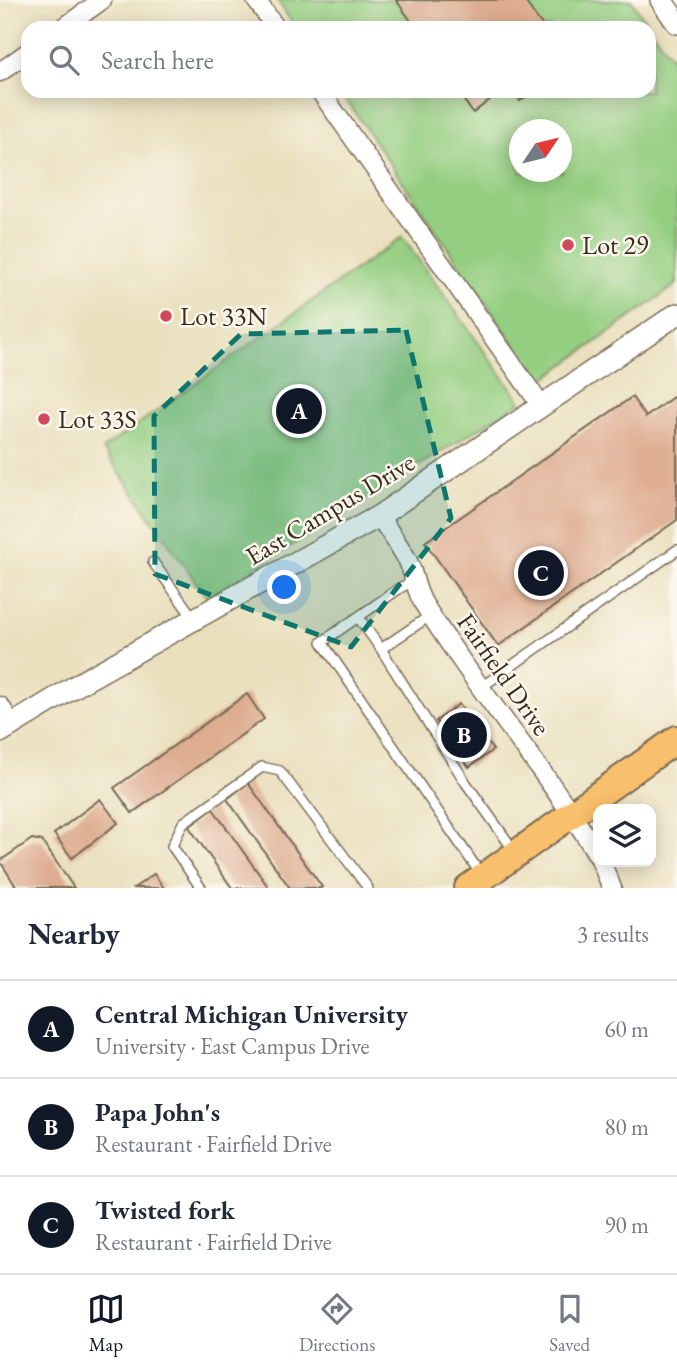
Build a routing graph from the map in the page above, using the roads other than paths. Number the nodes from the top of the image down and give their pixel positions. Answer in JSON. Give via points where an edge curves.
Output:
{"nodes":[{"id":1,"x":102,"y":0,"type":"edge"},
{"id":2,"x":256,"y":0,"type":"edge"},
{"id":3,"x":661,"y":0,"type":"edge"},
{"id":4,"x":73,"y":21,"type":"edge"},
{"id":5,"x":271,"y":21,"type":"edge"},
{"id":6,"x":677,"y":23,"type":"edge"},
{"id":7,"x":21,"y":57,"type":"edge"},
{"id":8,"x":0,"y":72,"type":"edge"},
{"id":9,"x":325,"y":98,"type":"edge"},
{"id":10,"x":677,"y":314,"type":"edge"},
{"id":11,"x":542,"y":407,"type":"junction"},
{"id":12,"x":379,"y":516,"type":"junction"},
{"id":13,"x":677,"y":550,"type":"edge"},
{"id":14,"x":153,"y":562,"type":"dead end"},
{"id":15,"x":413,"y":581,"type":"junction"},
{"id":16,"x":431,"y":615,"type":"junction"},
{"id":17,"x":358,"y":617,"type":"junction"},
{"id":18,"x":194,"y":619,"type":"junction"},
{"id":19,"x":381,"y":649,"type":"junction"},
{"id":20,"x":480,"y":688,"type":"junction"},
{"id":21,"x":4,"y":721,"type":"edge"},
{"id":22,"x":677,"y":739,"type":"edge"},
{"id":23,"x":571,"y":814,"type":"junction"},
{"id":24,"x":593,"y":848,"type":"edge"},
{"id":25,"x":516,"y":853,"type":"junction"},
{"id":26,"x":603,"y":867,"type":"edge"},
{"id":27,"x":475,"y":883,"type":"edge"},
{"id":28,"x":201,"y":888,"type":"edge"},
{"id":29,"x":368,"y":888,"type":"edge"},
{"id":30,"x":611,"y":888,"type":"edge"}],
"edges":[{"from":1,"to":4,"type":"street"},
{"from":2,"to":5,"type":"street"},
{"from":3,"to":6,"type":"street"},
{"from":7,"to":8,"type":"street"},
{"from":9,"to":11,"type":"street"},
{"from":10,"to":11,"type":"street","name":"East Campus Drive"},
{"from":11,"to":12,"type":"street","name":"East Campus Drive"},
{"from":12,"to":15,"type":"street","name":"Fairfield Drive","via":[[409,563]]},
{"from":12,"to":18,"type":"street","name":"East Campus Drive"},
{"from":13,"to":20,"type":"lane"},
{"from":14,"to":18,"type":"lane"},
{"from":15,"to":16,"type":"street","name":"Fairfield Drive"},
{"from":15,"to":17,"type":"lane"},
{"from":16,"to":19,"type":"lane"},
{"from":16,"to":20,"type":"street","name":"Fairfield Drive"},
{"from":17,"to":19,"type":"lane"},
{"from":17,"to":27,"type":"lane","via":[[322,642]]},
{"from":18,"to":21,"type":"street","name":"East Campus Drive"},
{"from":19,"to":25,"type":"lane"},
{"from":20,"to":23,"type":"street","name":"Fairfield Drive"},
{"from":22,"to":23,"type":"main road"},
{"from":23,"to":24,"type":"street","name":"Fairfield Drive"},
{"from":23,"to":25,"type":"main road"},
{"from":25,"to":27,"type":"main road"},
{"from":26,"to":30,"type":"street"},
{"from":28,"to":29,"type":"lane","via":[[172,846],[183,823],[262,767],[280,771]]}]}
